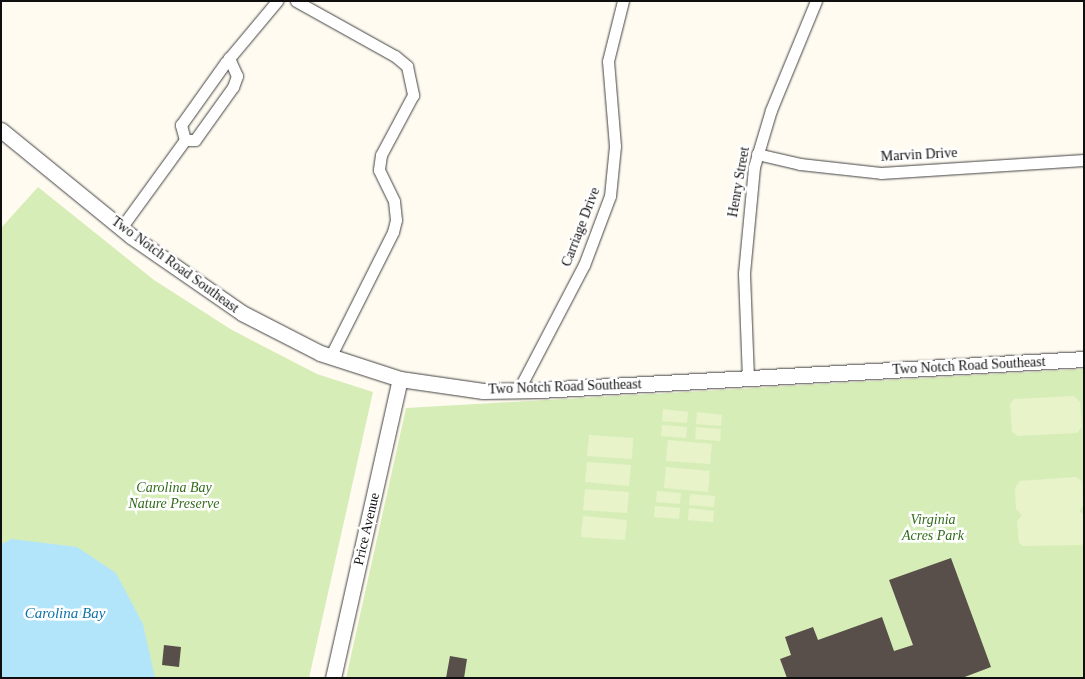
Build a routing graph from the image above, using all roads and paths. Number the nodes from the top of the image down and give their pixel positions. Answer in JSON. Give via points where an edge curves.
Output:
{"nodes":[{"id":1,"x":277,"y":1,"type":"edge"},
{"id":2,"x":296,"y":1,"type":"edge"},
{"id":3,"x":623,"y":1,"type":"edge"},
{"id":4,"x":816,"y":1,"type":"edge"},
{"id":5,"x":229,"y":58,"type":"junction"},
{"id":6,"x":1,"y":130,"type":"edge"},
{"id":7,"x":185,"y":140,"type":"junction"},
{"id":8,"x":757,"y":154,"type":"junction"},
{"id":9,"x":1084,"y":160,"type":"edge"},
{"id":10,"x":121,"y":228,"type":"junction"},
{"id":11,"x":330,"y":357,"type":"junction"},
{"id":12,"x":1084,"y":359,"type":"edge"},
{"id":13,"x":748,"y":378,"type":"junction"},
{"id":14,"x":400,"y":379,"type":"junction"},
{"id":15,"x":518,"y":391,"type":"junction"},
{"id":16,"x":333,"y":678,"type":"edge"}],
"edges":[{"from":1,"to":5,"type":"street"},
{"from":2,"to":11,"type":"street","via":[[395,56],[407,66],[413,95],[381,155],[379,170],[394,202],[396,220],[393,232]]},
{"from":3,"to":15,"type":"street","name":"Carriage Drive","via":[[608,60],[615,146],[610,196],[584,265]]},
{"from":4,"to":8,"type":"street","name":"Henry Street","via":[[781,82]]},
{"from":5,"to":7,"type":"street","via":[[181,125]]},
{"from":5,"to":7,"type":"street","via":[[237,76],[232,87],[195,140]]},
{"from":6,"to":10,"type":"street","name":"Two Notch Road Southeast"},
{"from":7,"to":10,"type":"street"},
{"from":8,"to":9,"type":"street","name":"Marvin Drive","via":[[800,164],[881,173]]},
{"from":8,"to":13,"type":"street","name":"Henry Street","via":[[745,248]]},
{"from":10,"to":11,"type":"street","name":"Two Notch Road Southeast","via":[[242,313]]},
{"from":11,"to":14,"type":"street","name":"Two Notch Road Southeast"},
{"from":12,"to":13,"type":"street","name":"Two Notch Road Southeast"},
{"from":13,"to":15,"type":"street","name":"Two Notch Road Southeast"},
{"from":14,"to":15,"type":"street","name":"Two Notch Road Southeast","via":[[455,388]]},
{"from":14,"to":16,"type":"street","name":"Price Avenue"}]}
